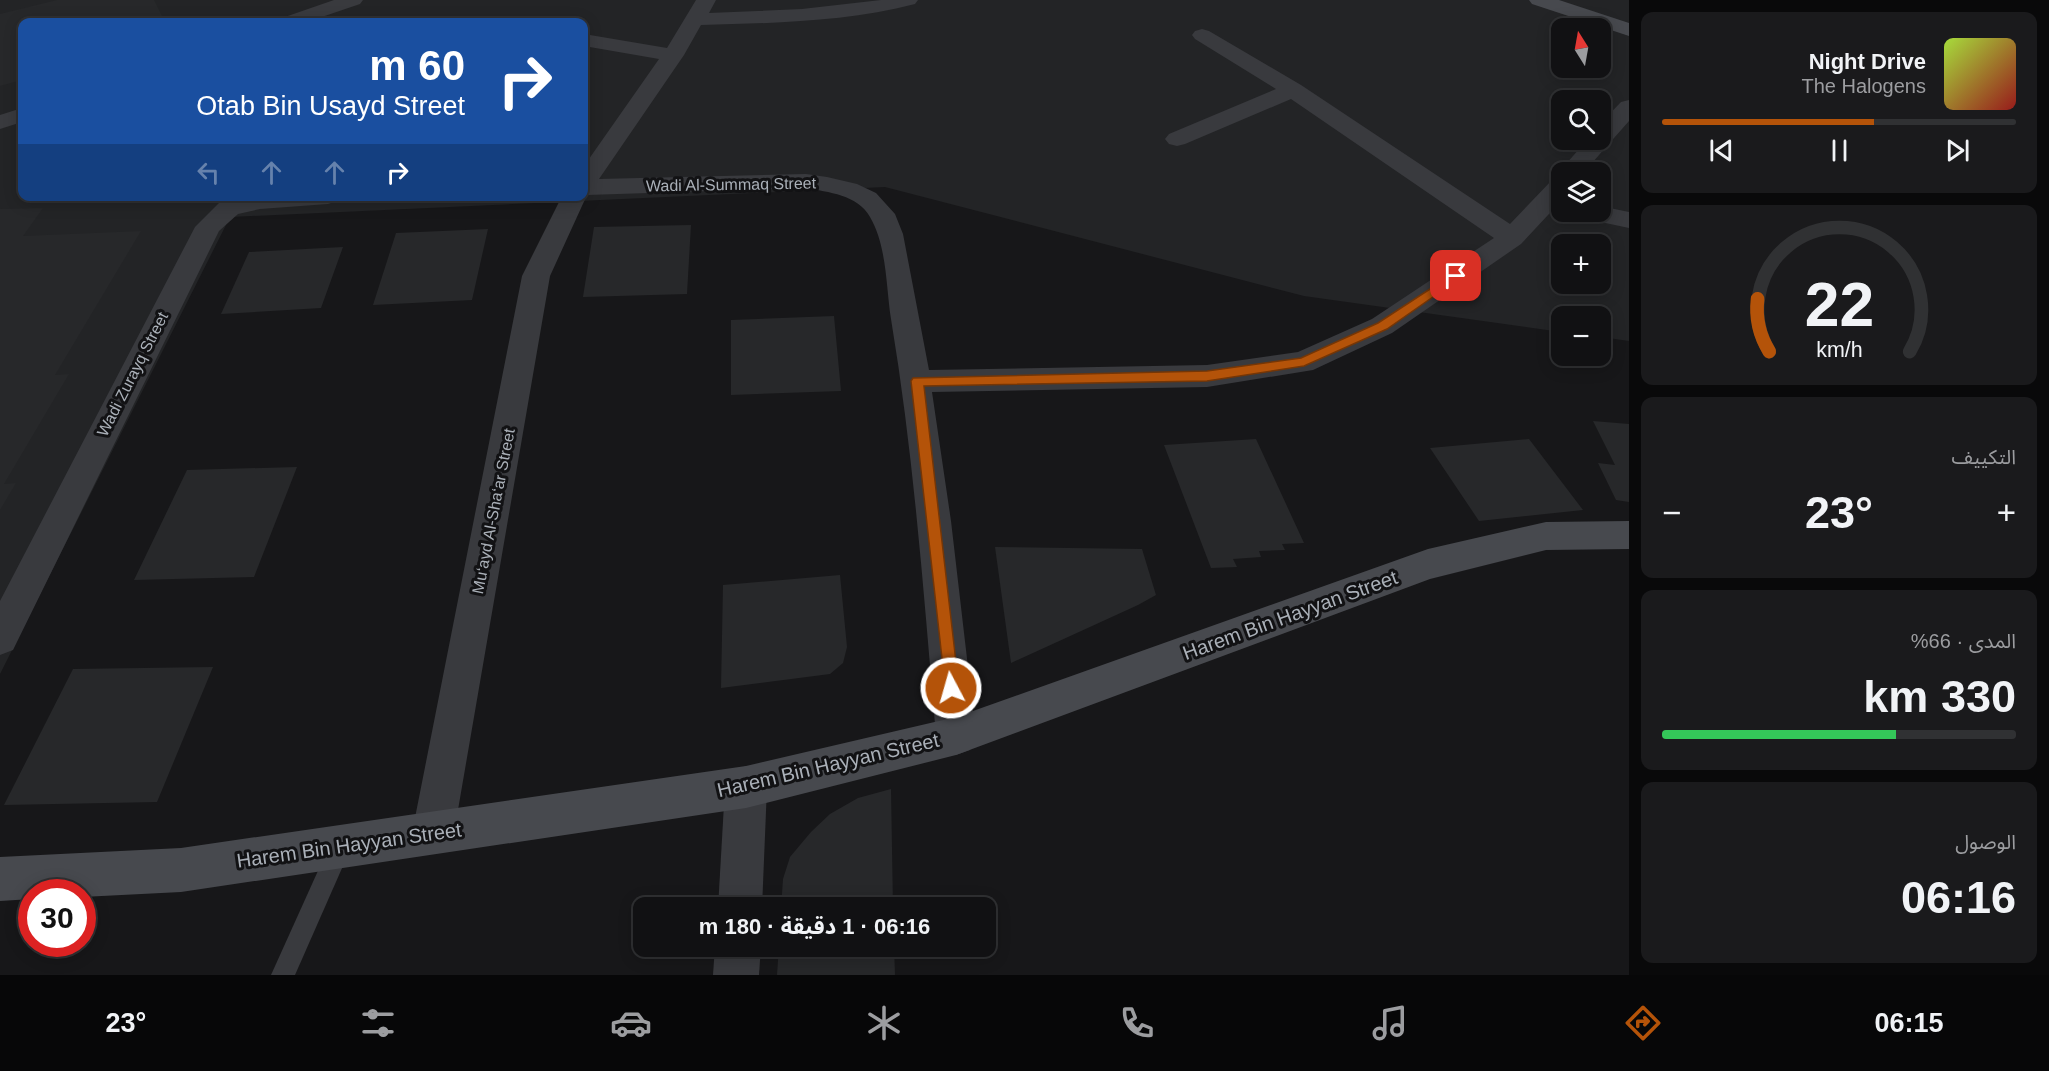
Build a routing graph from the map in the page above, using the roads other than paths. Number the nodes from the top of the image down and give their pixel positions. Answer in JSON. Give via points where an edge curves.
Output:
{"nodes":[{"id":1,"x":353,"y":0,"type":"edge"},
{"id":2,"x":908,"y":0,"type":"edge"},
{"id":3,"x":1539,"y":0,"type":"edge"},
{"id":4,"x":701,"y":10,"type":"edge"},
{"id":5,"x":301,"y":18,"type":"edge"},
{"id":6,"x":1629,"y":30,"type":"edge"},
{"id":7,"x":1202,"y":35,"type":"dead end"},
{"id":8,"x":588,"y":41,"type":"edge"},
{"id":9,"x":673,"y":55,"type":"junction"},
{"id":10,"x":1293,"y":90,"type":"junction"},
{"id":11,"x":1629,"y":107,"type":"edge"},
{"id":12,"x":18,"y":116,"type":"edge"},
{"id":13,"x":0,"y":122,"type":"edge"},
{"id":14,"x":1611,"y":127,"type":"edge"},
{"id":15,"x":1177,"y":140,"type":"dead end"},
{"id":16,"x":1590,"y":150,"type":"edge"},
{"id":17,"x":1580,"y":162,"type":"edge"},
{"id":18,"x":588,"y":179,"type":"edge"},
{"id":19,"x":588,"y":185,"type":"edge"},
{"id":20,"x":260,"y":201,"type":"edge"},
{"id":21,"x":572,"y":201,"type":"edge"},
{"id":22,"x":1551,"y":203,"type":"edge"},
{"id":23,"x":1611,"y":216,"type":"edge"},
{"id":24,"x":1629,"y":220,"type":"edge"},
{"id":25,"x":1512,"y":238,"type":"junction"},
{"id":26,"x":917,"y":381,"type":"junction"},
{"id":27,"x":1629,"y":535,"type":"edge"},
{"id":28,"x":0,"y":638,"type":"edge"},
{"id":29,"x":956,"y":736,"type":"junction"},
{"id":30,"x":746,"y":787,"type":"junction"},
{"id":31,"x":433,"y":833,"type":"junction"},
{"id":32,"x":341,"y":846,"type":"junction"},
{"id":33,"x":0,"y":879,"type":"edge"},
{"id":34,"x":741,"y":897,"type":"edge"},
{"id":35,"x":737,"y":957,"type":"edge"},
{"id":36,"x":283,"y":975,"type":"edge"},
{"id":37,"x":736,"y":975,"type":"edge"}],
"edges":[{"from":1,"to":5,"type":"street"},
{"from":2,"to":4,"type":"street","via":[[830,14]]},
{"from":3,"to":6,"type":"street"},
{"from":4,"to":9,"type":"street"},
{"from":7,"to":10,"type":"street"},
{"from":8,"to":9,"type":"street"},
{"from":9,"to":18,"type":"street"},
{"from":10,"to":15,"type":"street"},
{"from":10,"to":25,"type":"street"},
{"from":11,"to":14,"type":"street"},
{"from":12,"to":13,"type":"street"},
{"from":16,"to":17,"type":"street"},
{"from":19,"to":26,"type":"street","name":"Wadi Al-Summaq Street","via":[[806,181],[841,186],[863,196],[882,214],[891,243]]},
{"from":20,"to":28,"type":"street","name":"Wadi Zurayq Street","via":[[230,208],[208,227]]},
{"from":21,"to":31,"type":"street","name":"Mu‘ayd Al-Sha‘ar Street","via":[[536,276]]},
{"from":22,"to":25,"type":"street"},
{"from":23,"to":24,"type":"street"},
{"from":25,"to":26,"type":"street","via":[[1382,326],[1304,362],[1207,376]]},
{"from":26,"to":29,"type":"street","name":"Wadi Al-Summaq Street"},
{"from":27,"to":29,"type":"street","name":"Harem Bin Hayyan Street","via":[[1546,536],[1428,564]]},
{"from":29,"to":30,"type":"street","name":"Harem Bin Hayyan Street"},
{"from":30,"to":31,"type":"street","name":"Harem Bin Hayyan Street"},
{"from":30,"to":34,"type":"street"},
{"from":31,"to":32,"type":"street","name":"Harem Bin Hayyan Street"},
{"from":32,"to":33,"type":"street","name":"Harem Bin Hayyan Street","via":[[181,870]]},
{"from":32,"to":36,"type":"lane"},
{"from":35,"to":37,"type":"street"}]}
